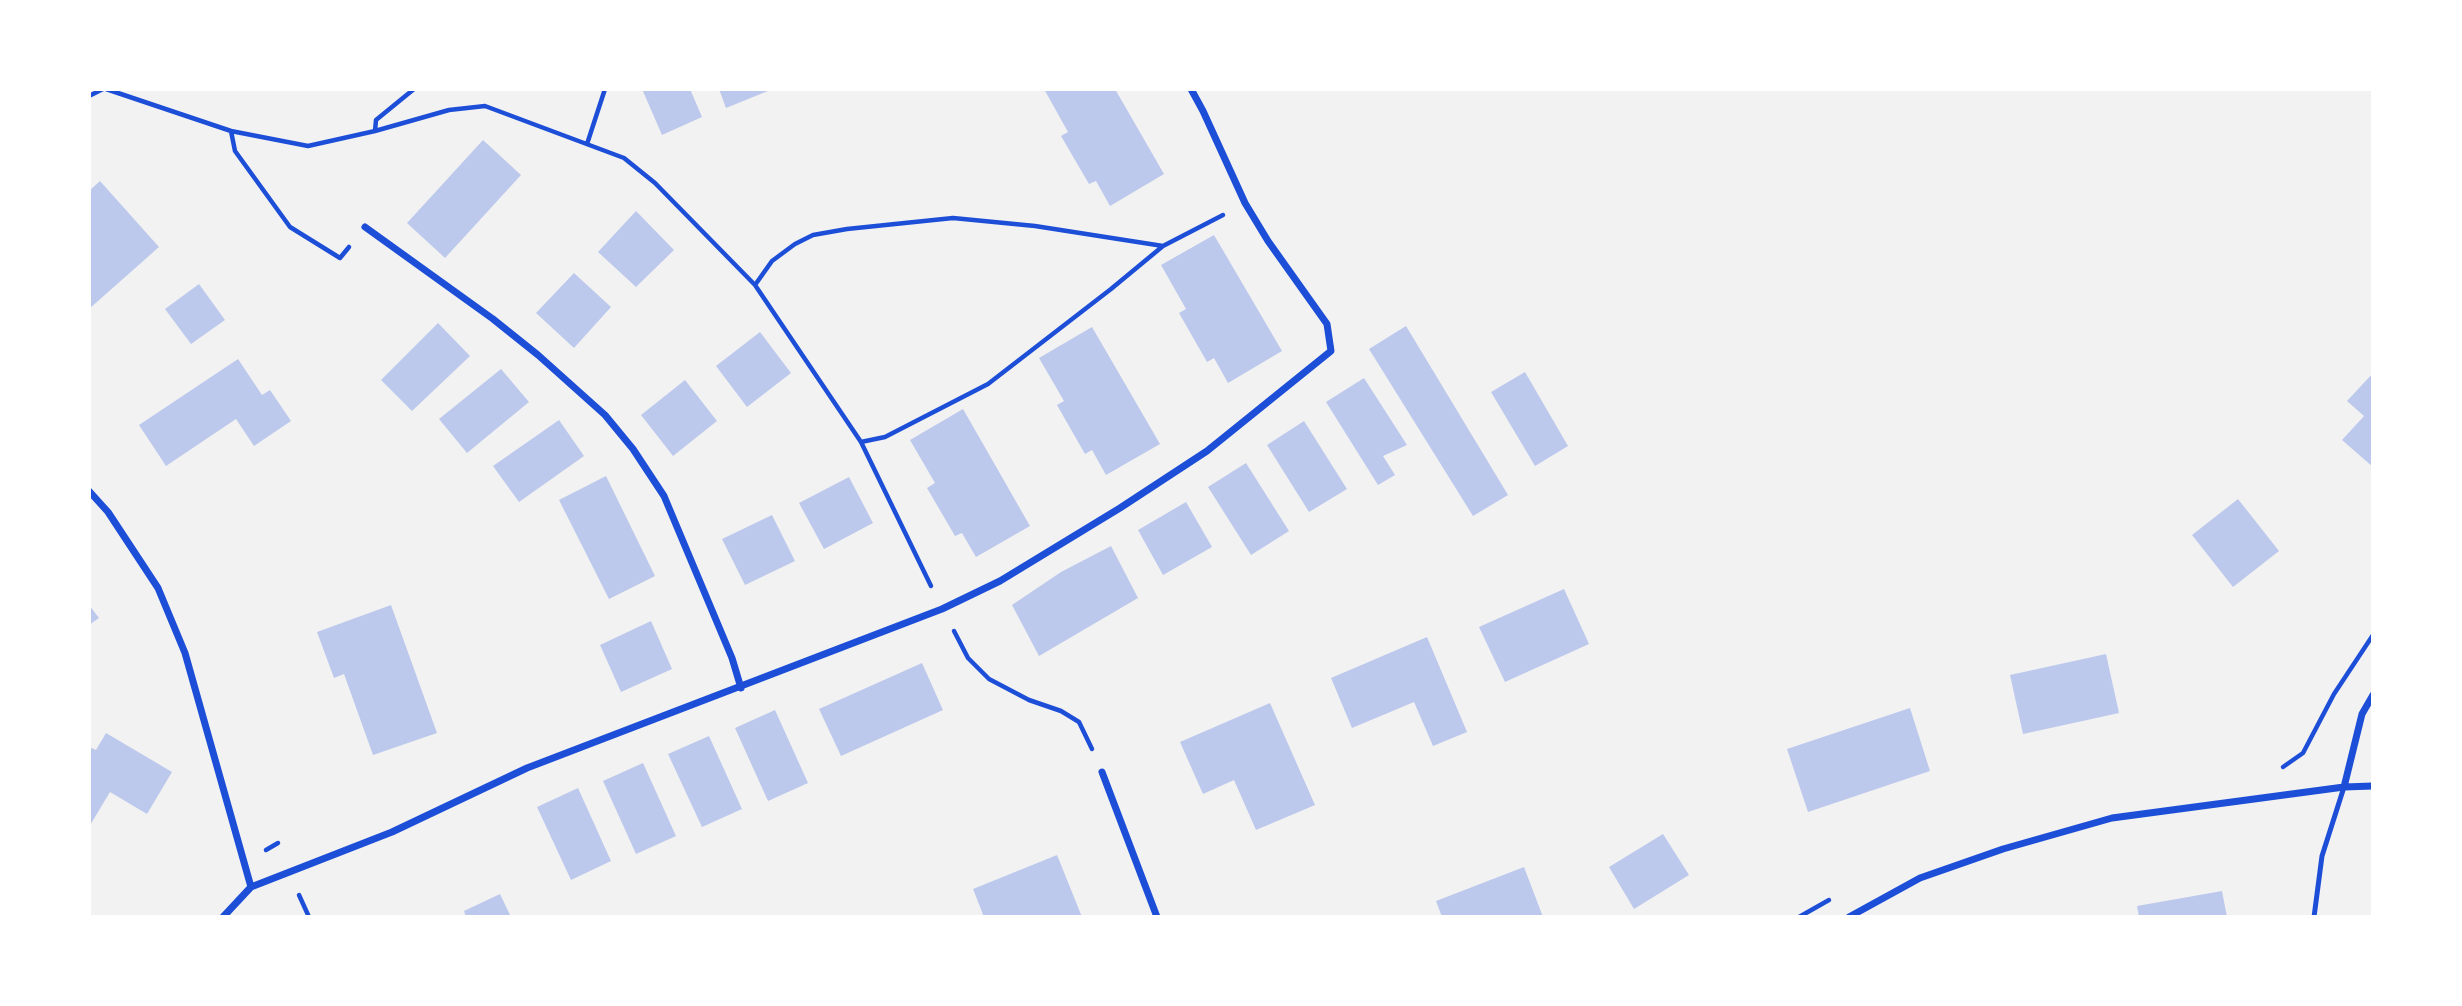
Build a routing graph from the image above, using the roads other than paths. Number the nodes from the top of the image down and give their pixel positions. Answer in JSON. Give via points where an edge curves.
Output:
{"nodes":[{"id":1,"x":1191,"y":89,"type":"edge"},
{"id":2,"x":365,"y":227,"type":"road end"},
{"id":3,"x":89,"y":491,"type":"edge"},
{"id":4,"x":741,"y":688,"type":"junction"},
{"id":5,"x":2373,"y":695,"type":"edge"},
{"id":6,"x":1102,"y":772,"type":"road end"},
{"id":7,"x":2373,"y":786,"type":"edge"},
{"id":8,"x":2344,"y":787,"type":"junction"},
{"id":9,"x":251,"y":887,"type":"junction"},
{"id":10,"x":223,"y":917,"type":"edge"},
{"id":11,"x":1157,"y":917,"type":"edge"},
{"id":12,"x":1849,"y":917,"type":"edge"},
{"id":13,"x":2314,"y":917,"type":"edge"}],
"edges":[{"from":1,"to":4,"type":"street","via":[[1245,203],[1327,324],[1331,351],[1207,451],[1000,581],[942,609]]},
{"from":2,"to":4,"type":"street","via":[[538,355],[605,415],[633,449],[674,518]]},
{"from":3,"to":9,"type":"street","via":[[158,588],[185,653]]},
{"from":4,"to":9,"type":"street","via":[[527,768],[392,832]]},
{"from":5,"to":8,"type":"street","via":[[2362,714]]},
{"from":6,"to":11,"type":"street"},
{"from":7,"to":8,"type":"street"},
{"from":8,"to":12,"type":"street","via":[[2112,818],[1920,878]]},
{"from":8,"to":13,"type":"lane","via":[[2322,856]]},
{"from":9,"to":10,"type":"street"}]}
